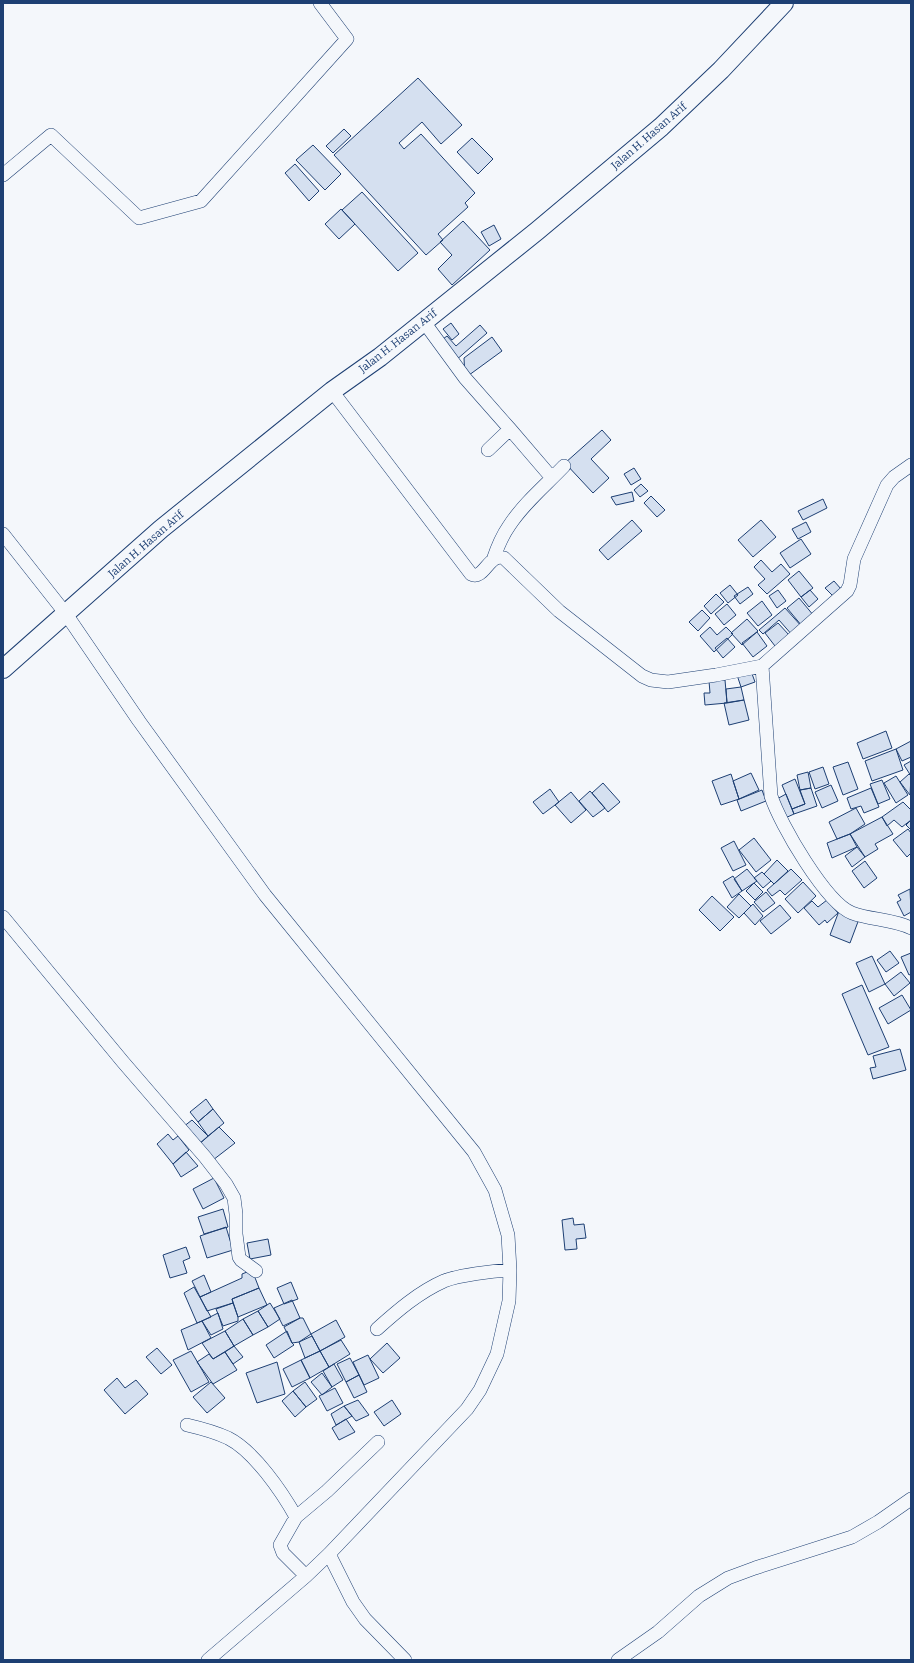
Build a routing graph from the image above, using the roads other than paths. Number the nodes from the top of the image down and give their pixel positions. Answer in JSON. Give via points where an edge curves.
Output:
{"nodes":[{"id":1,"x":320,"y":3,"type":"edge"},
{"id":2,"x":784,"y":3,"type":"edge"},
{"id":3,"x":3,"y":175,"type":"edge"},
{"id":4,"x":424,"y":322,"type":"junction"},
{"id":5,"x":332,"y":391,"type":"junction"},
{"id":6,"x":510,"y":429,"type":"junction"},
{"id":7,"x":488,"y":450,"type":"dead end"},
{"id":8,"x":911,"y":464,"type":"edge"},
{"id":9,"x":564,"y":466,"type":"dead end"},
{"id":10,"x":552,"y":478,"type":"junction"},
{"id":11,"x":3,"y":534,"type":"edge"},
{"id":12,"x":492,"y":560,"type":"junction"},
{"id":13,"x":63,"y":617,"type":"junction"},
{"id":14,"x":762,"y":666,"type":"junction"},
{"id":15,"x":3,"y":669,"type":"edge"},
{"id":16,"x":3,"y":917,"type":"edge"},
{"id":17,"x":911,"y":928,"type":"edge"},
{"id":18,"x":505,"y":1270,"type":"junction"},
{"id":19,"x":256,"y":1271,"type":"dead end"},
{"id":20,"x":377,"y":1329,"type":"dead end"},
{"id":21,"x":187,"y":1425,"type":"dead end"},
{"id":22,"x":378,"y":1442,"type":"dead end"},
{"id":23,"x":911,"y":1499,"type":"edge"},
{"id":24,"x":296,"y":1517,"type":"junction"},
{"id":25,"x":329,"y":1554,"type":"junction"},
{"id":26,"x":301,"y":1571,"type":"junction"},
{"id":27,"x":208,"y":1660,"type":"edge"},
{"id":28,"x":405,"y":1660,"type":"edge"},
{"id":29,"x":618,"y":1660,"type":"edge"}],
"edges":[{"from":1,"to":3,"type":"street","via":[[347,39],[201,201],[139,218],[50,135]]},
{"from":2,"to":4,"type":"main road","name":"Jalan H. Hasan Arif","via":[[721,70],[661,127]]},
{"from":4,"to":5,"type":"main road","name":"Jalan H. Hasan Arif"},
{"from":4,"to":6,"type":"street","via":[[465,378]]},
{"from":5,"to":12,"type":"street","via":[[471,574],[478,575]]},
{"from":5,"to":13,"type":"main road","name":"Jalan H. Hasan Arif","via":[[161,530]]},
{"from":6,"to":7,"type":"street"},
{"from":6,"to":10,"type":"street"},
{"from":8,"to":14,"type":"street","via":[[887,485],[854,558],[847,591]]},
{"from":9,"to":10,"type":"street"},
{"from":10,"to":12,"type":"street","via":[[509,526]]},
{"from":11,"to":13,"type":"street"},
{"from":12,"to":14,"type":"street","via":[[504,558],[558,611],[648,679],[668,682]]},
{"from":13,"to":15,"type":"main road","name":"Jalan H. Hasan Arif"},
{"from":13,"to":18,"type":"street","via":[[266,895],[474,1152],[495,1190],[508,1235]]},
{"from":14,"to":17,"type":"street","via":[[772,796],[777,812],[805,863],[841,907],[852,913]]},
{"from":16,"to":19,"type":"street","via":[[226,1184],[234,1198],[239,1257]]},
{"from":18,"to":20,"type":"street","via":[[446,1280],[429,1288]]},
{"from":18,"to":25,"type":"street","via":[[509,1301],[502,1336],[497,1354],[480,1390],[467,1409]]},
{"from":21,"to":24,"type":"street","via":[[228,1438],[240,1447],[262,1468]]},
{"from":22,"to":24,"type":"street"},
{"from":23,"to":29,"type":"street","via":[[852,1537],[728,1578],[704,1592],[658,1632]]},
{"from":24,"to":26,"type":"street","via":[[280,1545],[283,1553]]},
{"from":25,"to":26,"type":"street"},
{"from":25,"to":28,"type":"street","via":[[353,1602]]},
{"from":26,"to":27,"type":"street"}]}
